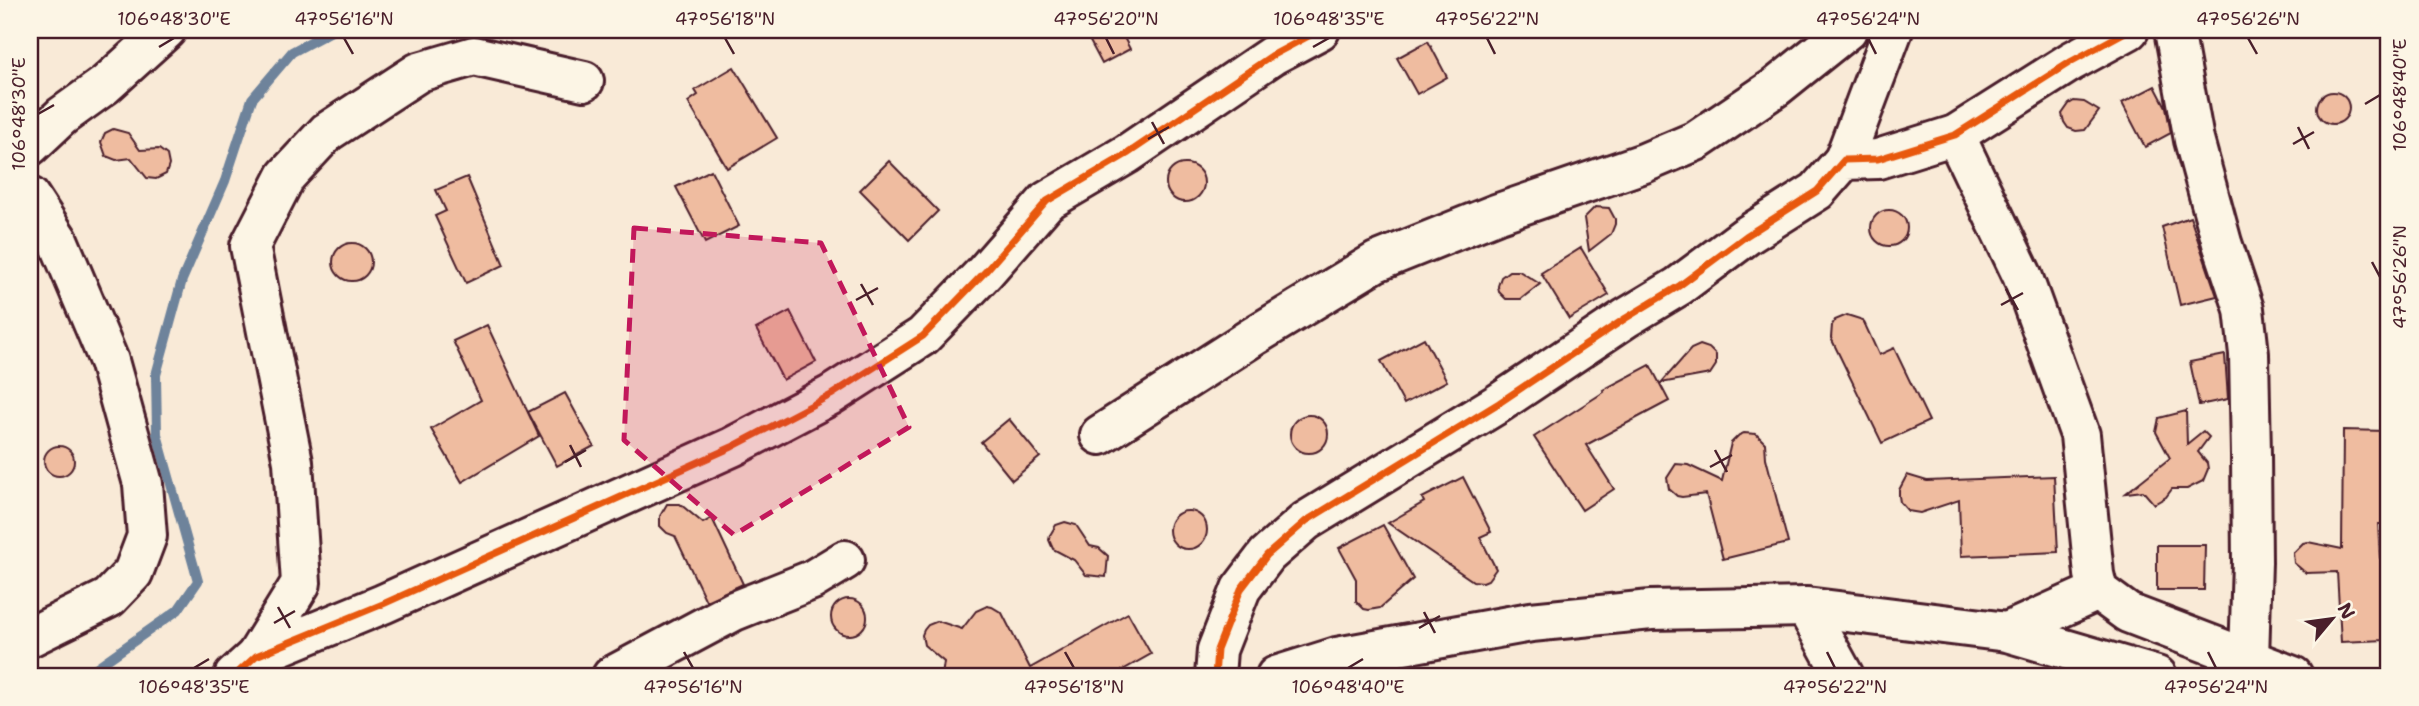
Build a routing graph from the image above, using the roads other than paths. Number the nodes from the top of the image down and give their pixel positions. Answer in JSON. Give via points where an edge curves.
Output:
{"nodes":[{"id":1,"x":166,"y":30,"type":"edge"},
{"id":2,"x":1320,"y":30,"type":"edge"},
{"id":3,"x":1847,"y":30,"type":"edge"},
{"id":4,"x":1893,"y":30,"type":"edge"},
{"id":5,"x":2129,"y":30,"type":"edge"},
{"id":6,"x":2174,"y":30,"type":"edge"},
{"id":7,"x":584,"y":81,"type":"dead end"},
{"id":8,"x":1955,"y":135,"type":"junction"},
{"id":9,"x":30,"y":146,"type":"edge"},
{"id":10,"x":1844,"y":160,"type":"junction"},
{"id":11,"x":30,"y":197,"type":"edge"},
{"id":12,"x":1100,"y":435,"type":"dead end"},
{"id":13,"x":845,"y":560,"type":"dead end"},
{"id":14,"x":2098,"y":591,"type":"junction"},
{"id":15,"x":1805,"y":607,"type":"junction"},
{"id":16,"x":2007,"y":632,"type":"junction"},
{"id":17,"x":30,"y":636,"type":"edge"},
{"id":18,"x":2249,"y":658,"type":"junction"},
{"id":19,"x":245,"y":666,"type":"edge"},
{"id":20,"x":1343,"y":667,"type":"edge"},
{"id":21,"x":611,"y":676,"type":"edge"},
{"id":22,"x":1215,"y":676,"type":"edge"},
{"id":23,"x":1276,"y":676,"type":"edge"},
{"id":24,"x":1844,"y":676,"type":"edge"},
{"id":25,"x":2157,"y":676,"type":"edge"},
{"id":26,"x":2293,"y":676,"type":"edge"}],
"edges":[{"from":1,"to":9,"type":"street"},
{"from":2,"to":19,"type":"street","via":[[1273,55],[1128,154],[1047,201],[923,336],[831,396],[732,447]]},
{"from":3,"to":12,"type":"street","via":[[1776,87],[1696,141],[1376,262]]},
{"from":4,"to":10,"type":"street"},
{"from":5,"to":8,"type":"street"},
{"from":6,"to":18,"type":"street","via":[[2194,140],[2244,309],[2249,354],[2252,562]]},
{"from":7,"to":19,"type":"street","via":[[474,56],[419,72],[327,132],[286,176],[250,246],[293,462],[301,583]]},
{"from":8,"to":10,"type":"street","via":[[1878,159]]},
{"from":8,"to":14,"type":"street","via":[[2022,275],[2080,435]]},
{"from":10,"to":22,"type":"street","via":[[1817,191],[1679,286],[1306,521],[1267,555],[1241,589],[1217,650]]},
{"from":11,"to":17,"type":"street","via":[[58,240],[109,361],[143,484],[147,536],[133,573],[109,598]]},
{"from":13,"to":21,"type":"street","via":[[812,580],[734,611]]},
{"from":14,"to":16,"type":"street"},
{"from":14,"to":18,"type":"street","via":[[2127,613]]},
{"from":15,"to":16,"type":"street"},
{"from":15,"to":20,"type":"street","via":[[1650,610],[1531,622]]},
{"from":15,"to":24,"type":"street"},
{"from":16,"to":25,"type":"street"},
{"from":18,"to":26,"type":"street"},
{"from":20,"to":23,"type":"street"}]}
